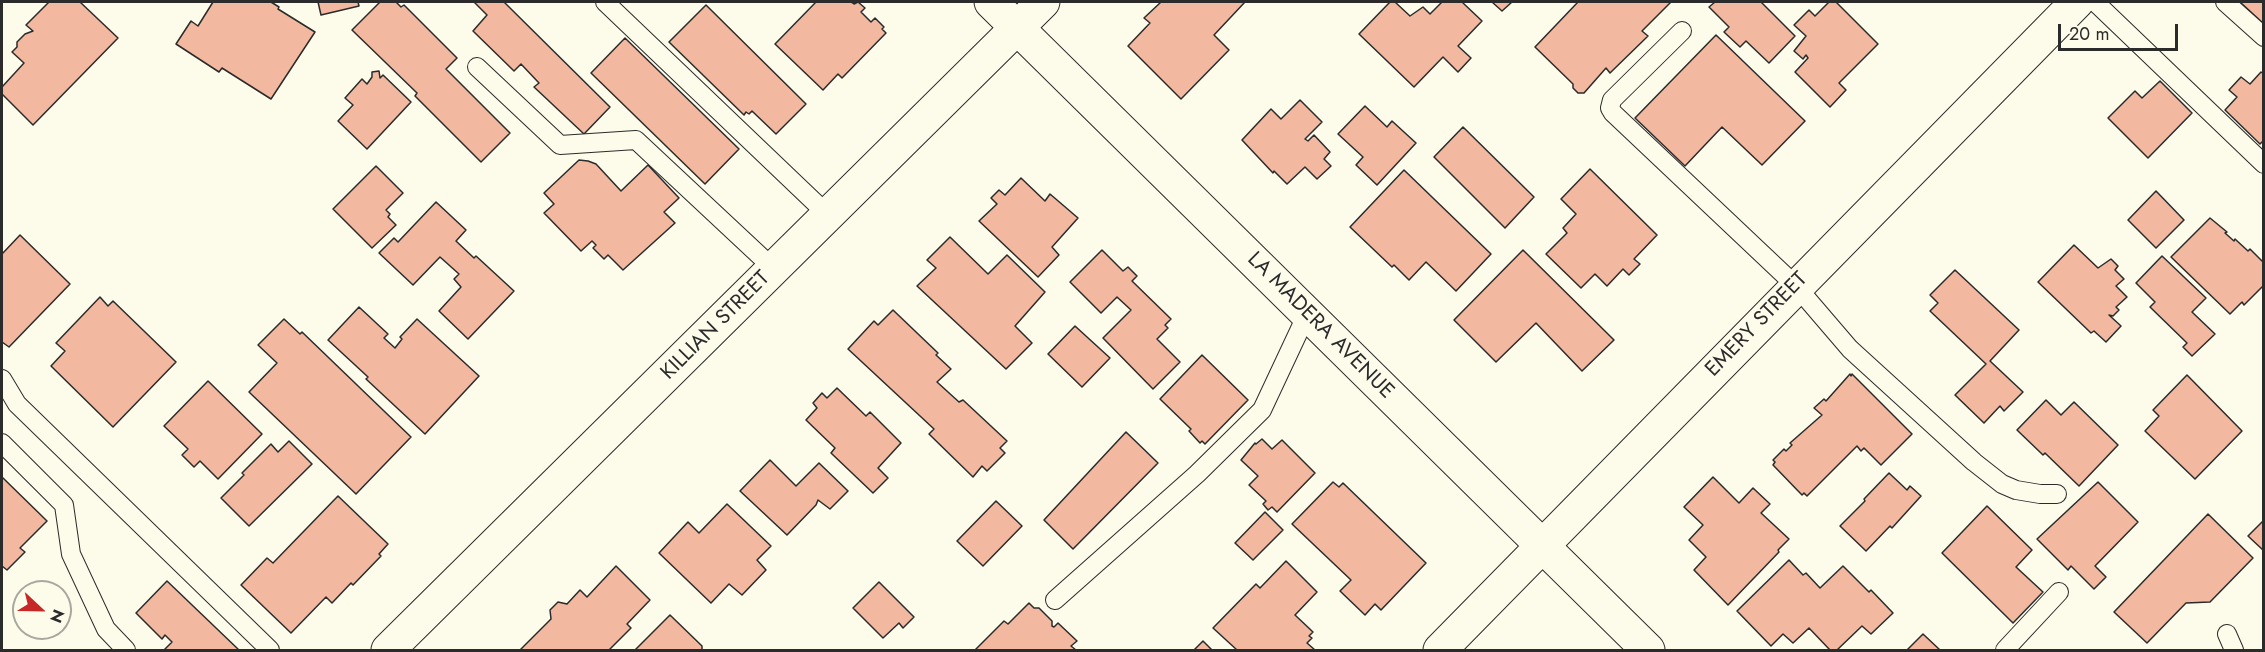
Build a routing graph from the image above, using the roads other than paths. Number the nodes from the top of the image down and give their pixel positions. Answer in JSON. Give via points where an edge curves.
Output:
{"nodes":[{"id":1,"x":605,"y":2,"type":"edge"},
{"id":2,"x":991,"y":2,"type":"edge"},
{"id":3,"x":1043,"y":2,"type":"edge"},
{"id":4,"x":2077,"y":2,"type":"edge"},
{"id":5,"x":2095,"y":2,"type":"edge"},
{"id":6,"x":2225,"y":2,"type":"edge"},
{"id":7,"x":1018,"y":27,"type":"junction"},
{"id":8,"x":1682,"y":31,"type":"dead end"},
{"id":9,"x":2264,"y":37,"type":"edge"},
{"id":10,"x":477,"y":67,"type":"dead end"},
{"id":11,"x":2264,"y":164,"type":"edge"},
{"id":12,"x":828,"y":215,"type":"junction"},
{"id":13,"x":774,"y":269,"type":"junction"},
{"id":14,"x":1796,"y":286,"type":"junction"},
{"id":15,"x":1307,"y":314,"type":"junction"},
{"id":16,"x":2,"y":379,"type":"edge"},
{"id":17,"x":2,"y":443,"type":"edge"},
{"id":18,"x":2057,"y":494,"type":"dead end"},
{"id":19,"x":1542,"y":546,"type":"junction"},
{"id":20,"x":2059,"y":592,"type":"dead end"},
{"id":21,"x":1055,"y":600,"type":"dead end"},
{"id":22,"x":126,"y":651,"type":"edge"},
{"id":23,"x":270,"y":651,"type":"edge"},
{"id":24,"x":388,"y":651,"type":"edge"},
{"id":25,"x":1440,"y":651,"type":"edge"},
{"id":26,"x":1648,"y":651,"type":"edge"},
{"id":27,"x":2005,"y":651,"type":"edge"}],
"edges":[{"from":1,"to":12,"type":"lane"},
{"from":2,"to":7,"type":"street","name":"LA MADERA AVENUE"},
{"from":3,"to":7,"type":"street","name":"KILLIAN STREET"},
{"from":4,"to":14,"type":"street","name":"EMERY STREET"},
{"from":5,"to":11,"type":"lane"},
{"from":6,"to":9,"type":"lane"},
{"from":7,"to":12,"type":"street","name":"KILLIAN STREET"},
{"from":7,"to":15,"type":"street","name":"LA MADERA AVENUE"},
{"from":8,"to":14,"type":"lane","via":[[1612,100],[1610,108]]},
{"from":10,"to":13,"type":"lane","via":[[560,145],[636,140]]},
{"from":12,"to":13,"type":"street","name":"KILLIAN STREET"},
{"from":13,"to":24,"type":"street","name":"KILLIAN STREET"},
{"from":14,"to":18,"type":"lane","via":[[1850,350],[1983,470],[2016,490]]},
{"from":14,"to":19,"type":"street","name":"EMERY STREET"},
{"from":15,"to":19,"type":"street","name":"LA MADERA AVENUE"},
{"from":15,"to":21,"type":"lane","via":[[1262,410],[1197,474]]},
{"from":16,"to":23,"type":"lane","via":[[17,405]]},
{"from":17,"to":22,"type":"lane","via":[[64,505],[71,554],[106,629]]},
{"from":19,"to":25,"type":"street","name":"EMERY STREET"},
{"from":19,"to":26,"type":"street","name":"LA MADERA AVENUE"},
{"from":20,"to":27,"type":"lane"}]}
